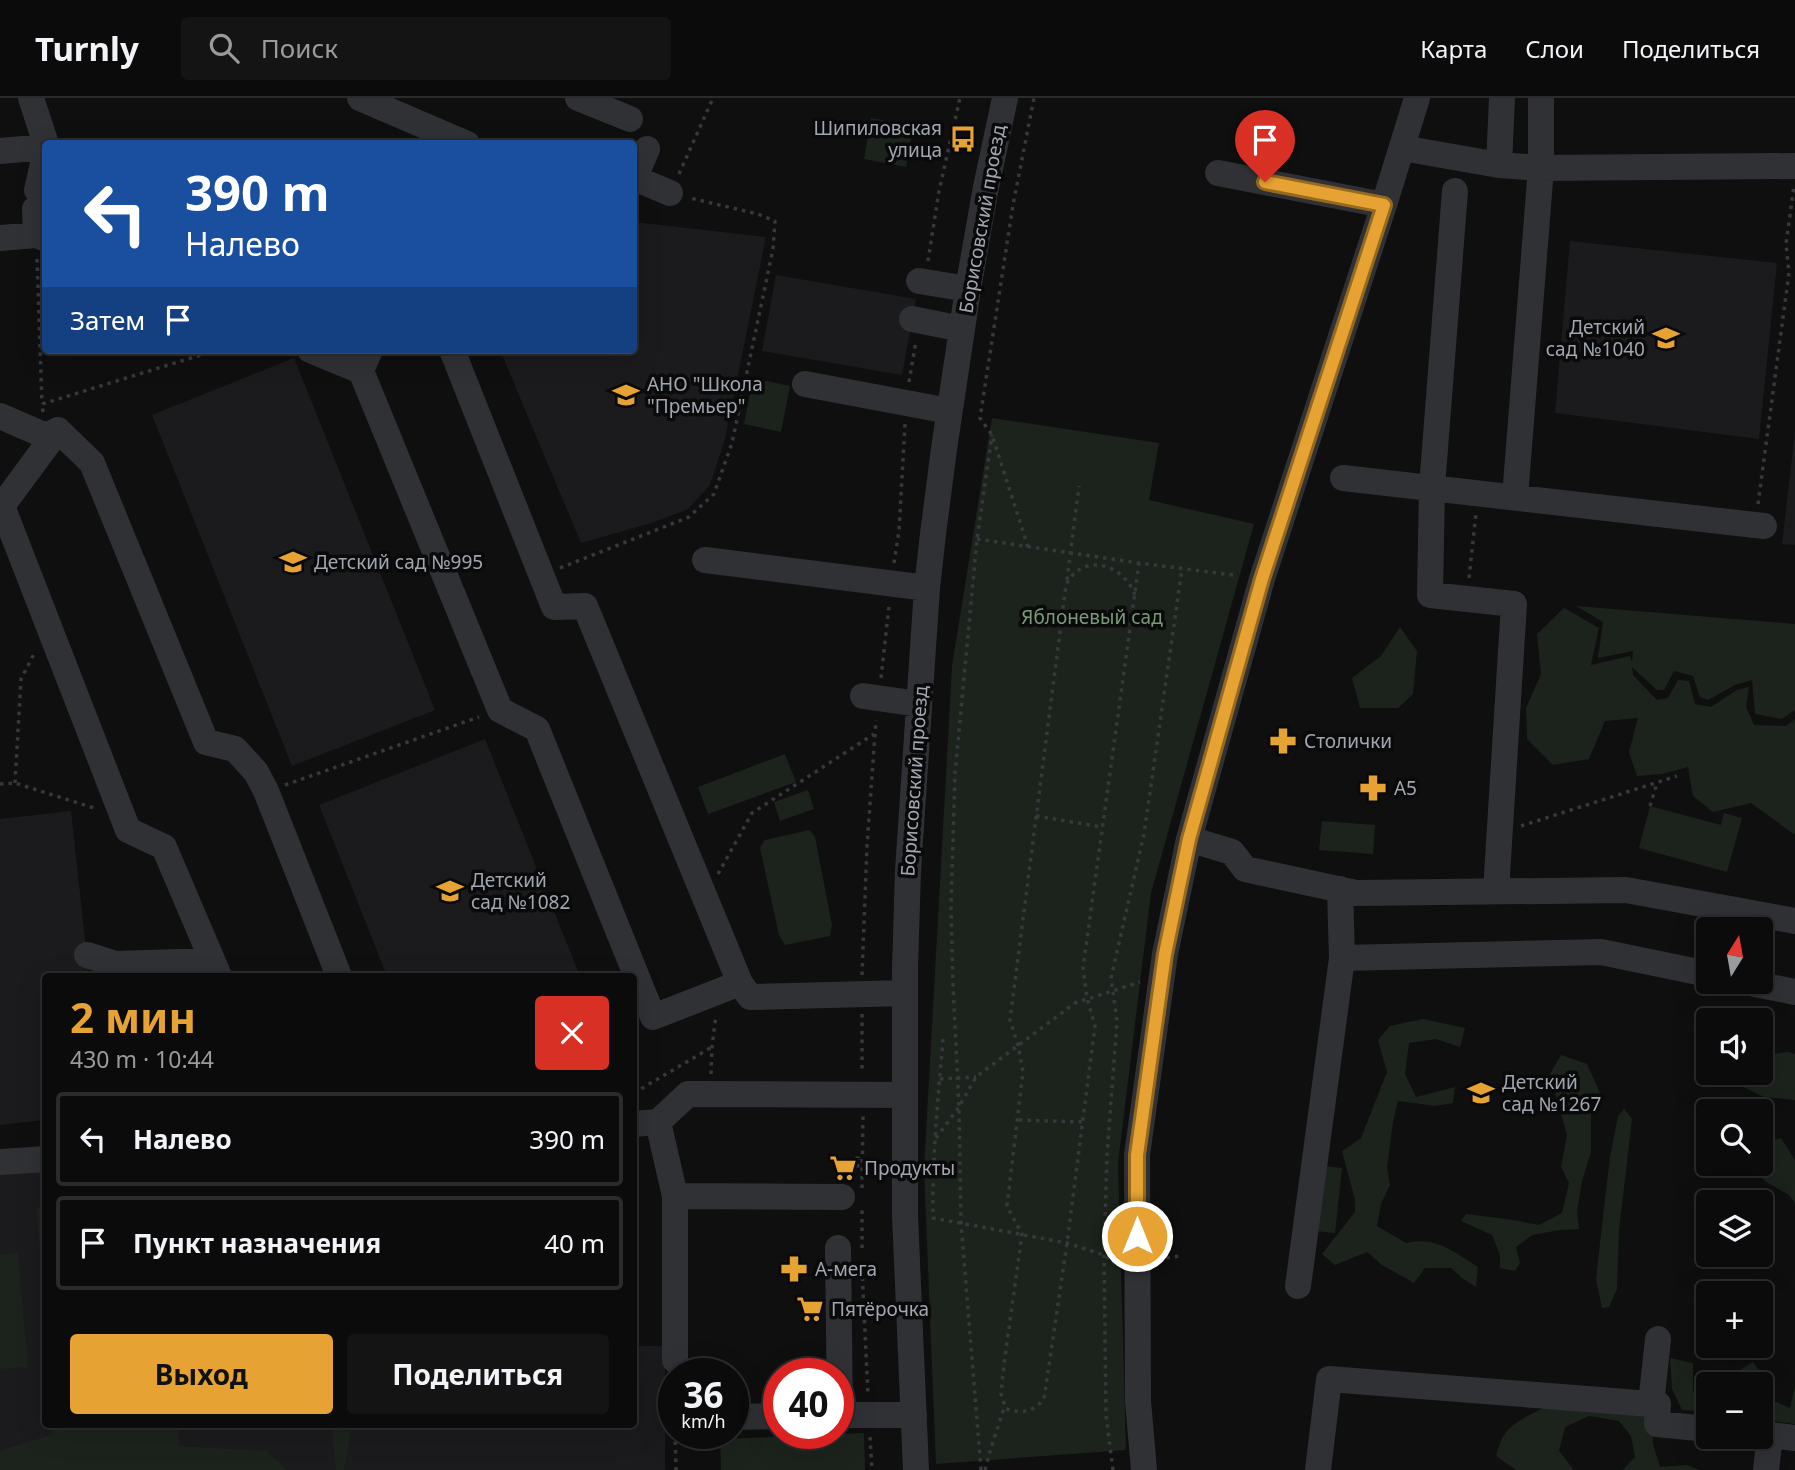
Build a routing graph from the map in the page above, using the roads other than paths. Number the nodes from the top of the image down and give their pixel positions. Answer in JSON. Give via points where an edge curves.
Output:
{"nodes":[{"id":1,"x":31,"y":98,"type":"edge"},
{"id":2,"x":360,"y":98,"type":"edge"},
{"id":3,"x":578,"y":98,"type":"edge"},
{"id":4,"x":1005,"y":98,"type":"edge"},
{"id":5,"x":1417,"y":98,"type":"edge"},
{"id":6,"x":1502,"y":98,"type":"edge"},
{"id":7,"x":1541,"y":98,"type":"edge"},
{"id":8,"x":630,"y":119,"type":"dead end"},
{"id":9,"x":44,"y":140,"type":"edge"},
{"id":10,"x":458,"y":140,"type":"edge"},
{"id":11,"x":42,"y":147,"type":"edge"},
{"id":12,"x":1402,"y":148,"type":"junction"},
{"id":13,"x":647,"y":149,"type":"dead end"},
{"id":14,"x":0,"y":151,"type":"edge"},
{"id":15,"x":1499,"y":164,"type":"junction"},
{"id":16,"x":1795,"y":166,"type":"edge"},
{"id":17,"x":1541,"y":167,"type":"junction"},
{"id":18,"x":42,"y":168,"type":"edge"},
{"id":19,"x":637,"y":171,"type":"edge"},
{"id":20,"x":1218,"y":173,"type":"dead end"},
{"id":21,"x":637,"y":179,"type":"edge"},
{"id":22,"x":1455,"y":191,"type":"dead end"},
{"id":23,"x":670,"y":193,"type":"road end"},
{"id":24,"x":1384,"y":205,"type":"junction"},
{"id":25,"x":41,"y":237,"type":"edge"},
{"id":26,"x":0,"y":238,"type":"edge"},
{"id":27,"x":922,"y":282,"type":"road end"},
{"id":28,"x":968,"y":289,"type":"junction"},
{"id":29,"x":916,"y":319,"type":"road end"},
{"id":30,"x":962,"y":329,"type":"junction"},
{"id":31,"x":330,"y":354,"type":"edge"},
{"id":32,"x":454,"y":354,"type":"edge"},
{"id":33,"x":366,"y":361,"type":"edge"},
{"id":34,"x":805,"y":384,"type":"dead end"},
{"id":35,"x":949,"y":411,"type":"junction"},
{"id":36,"x":0,"y":416,"type":"edge"},
{"id":37,"x":52,"y":433,"type":"junction"},
{"id":38,"x":1343,"y":478,"type":"dead end"},
{"id":39,"x":1432,"y":487,"type":"junction"},
{"id":40,"x":1514,"y":497,"type":"junction"},
{"id":41,"x":1,"y":506,"type":"edge"},
{"id":42,"x":1759,"y":525,"type":"road end"},
{"id":43,"x":705,"y":560,"type":"dead end"},
{"id":44,"x":927,"y":587,"type":"junction"},
{"id":45,"x":871,"y":697,"type":"road end"},
{"id":46,"x":919,"y":704,"type":"junction"},
{"id":47,"x":1189,"y":839,"type":"junction"},
{"id":48,"x":1340,"y":889,"type":"junction"},
{"id":49,"x":1496,"y":891,"type":"junction"},
{"id":50,"x":1795,"y":921,"type":"edge"},
{"id":51,"x":87,"y":955,"type":"dead end"},
{"id":52,"x":1342,"y":958,"type":"junction"},
{"id":53,"x":216,"y":969,"type":"edge"},
{"id":54,"x":1696,"y":972,"type":"edge"},
{"id":55,"x":338,"y":973,"type":"edge"},
{"id":56,"x":635,"y":973,"type":"edge"},
{"id":57,"x":637,"y":977,"type":"edge"},
{"id":58,"x":729,"y":988,"type":"junction"},
{"id":59,"x":1773,"y":988,"type":"edge"},
{"id":60,"x":1795,"y":992,"type":"edge"},
{"id":61,"x":905,"y":993,"type":"junction"},
{"id":62,"x":905,"y":1095,"type":"junction"},
{"id":63,"x":646,"y":1123,"type":"edge"},
{"id":64,"x":42,"y":1159,"type":"edge"},
{"id":65,"x":0,"y":1162,"type":"edge"},
{"id":66,"x":675,"y":1196,"type":"junction"},
{"id":67,"x":842,"y":1198,"type":"dead end"},
{"id":68,"x":838,"y":1248,"type":"dead end"},
{"id":69,"x":1298,"y":1286,"type":"dead end"},
{"id":70,"x":1658,"y":1339,"type":"dead end"},
{"id":71,"x":675,"y":1358,"type":"edge"},
{"id":72,"x":839,"y":1358,"type":"edge"},
{"id":73,"x":1651,"y":1404,"type":"junction"},
{"id":74,"x":854,"y":1415,"type":"edge"},
{"id":75,"x":914,"y":1415,"type":"junction"},
{"id":76,"x":1696,"y":1428,"type":"edge"},
{"id":77,"x":1775,"y":1436,"type":"edge"},
{"id":78,"x":916,"y":1470,"type":"edge"},
{"id":79,"x":1144,"y":1470,"type":"edge"},
{"id":80,"x":1318,"y":1470,"type":"edge"},
{"id":81,"x":1766,"y":1470,"type":"edge"}],
"edges":[{"from":1,"to":9,"type":"street"},
{"from":2,"to":10,"type":"street"},
{"from":3,"to":8,"type":"street"},
{"from":4,"to":28,"type":"street","name":"Борисовский проезд"},
{"from":5,"to":12,"type":"street"},
{"from":6,"to":15,"type":"street"},
{"from":7,"to":17,"type":"street"},
{"from":11,"to":14,"type":"street"},
{"from":12,"to":15,"type":"street"},
{"from":12,"to":24,"type":"street"},
{"from":13,"to":19,"type":"street"},
{"from":15,"to":17,"type":"street"},
{"from":16,"to":17,"type":"street"},
{"from":17,"to":40,"type":"street"},
{"from":18,"to":25,"type":"street","via":[[36,199]]},
{"from":20,"to":24,"type":"street"},
{"from":21,"to":23,"type":"street"},
{"from":22,"to":39,"type":"street"},
{"from":24,"to":47,"type":"street","via":[[1262,579]]},
{"from":25,"to":26,"type":"street"},
{"from":27,"to":28,"type":"street"},
{"from":28,"to":30,"type":"street","name":"Борисовский проезд"},
{"from":29,"to":30,"type":"street"},
{"from":30,"to":35,"type":"street","name":"Борисовский проезд"},
{"from":31,"to":33,"type":"street"},
{"from":32,"to":58,"type":"street","via":[[554,607],[585,606],[704,897]]},
{"from":33,"to":56,"type":"street","via":[[500,710],[537,729]]},
{"from":34,"to":35,"type":"street"},
{"from":35,"to":44,"type":"street","name":"Борисовский проезд"},
{"from":36,"to":37,"type":"street"},
{"from":37,"to":41,"type":"street"},
{"from":37,"to":55,"type":"street","via":[[92,463],[206,742],[234,749],[256,772]]},
{"from":38,"to":39,"type":"street"},
{"from":39,"to":40,"type":"street"},
{"from":39,"to":49,"type":"street","via":[[1430,595],[1514,604]]},
{"from":40,"to":42,"type":"street"},
{"from":41,"to":53,"type":"street","via":[[128,831],[164,847]]},
{"from":43,"to":44,"type":"street"},
{"from":44,"to":46,"type":"street","name":"Борисовский проезд"},
{"from":45,"to":46,"type":"street"},
{"from":46,"to":61,"type":"street","name":"Борисовский проезд"},
{"from":47,"to":48,"type":"street","via":[[1232,852],[1245,869]]},
{"from":47,"to":79,"type":"street","via":[[1165,954],[1137,1155],[1138,1401]]},
{"from":48,"to":49,"type":"street","via":[[1356,893]]},
{"from":48,"to":52,"type":"street"},
{"from":49,"to":50,"type":"street","via":[[1626,890]]},
{"from":51,"to":53,"type":"street","via":[[115,964]]},
{"from":52,"to":54,"type":"street","via":[[1601,952]]},
{"from":52,"to":69,"type":"street"},
{"from":57,"to":58,"type":"street","via":[[653,1017]]},
{"from":58,"to":61,"type":"street","via":[[750,997]]},
{"from":59,"to":60,"type":"street"},
{"from":61,"to":62,"type":"street","name":"Борисовский проезд"},
{"from":62,"to":63,"type":"street","via":[[688,1094]]},
{"from":62,"to":75,"type":"street","name":"Борисовский проезд"},
{"from":63,"to":66,"type":"street"},
{"from":64,"to":65,"type":"street"},
{"from":66,"to":67,"type":"street"},
{"from":66,"to":71,"type":"street"},
{"from":68,"to":72,"type":"street"},
{"from":70,"to":73,"type":"street"},
{"from":73,"to":76,"type":"street","via":[[1658,1404],[1657,1424]]},
{"from":73,"to":80,"type":"street","via":[[1329,1378]]},
{"from":74,"to":75,"type":"street"},
{"from":75,"to":78,"type":"street","name":"Борисовский проезд"},
{"from":77,"to":81,"type":"street"}]}
